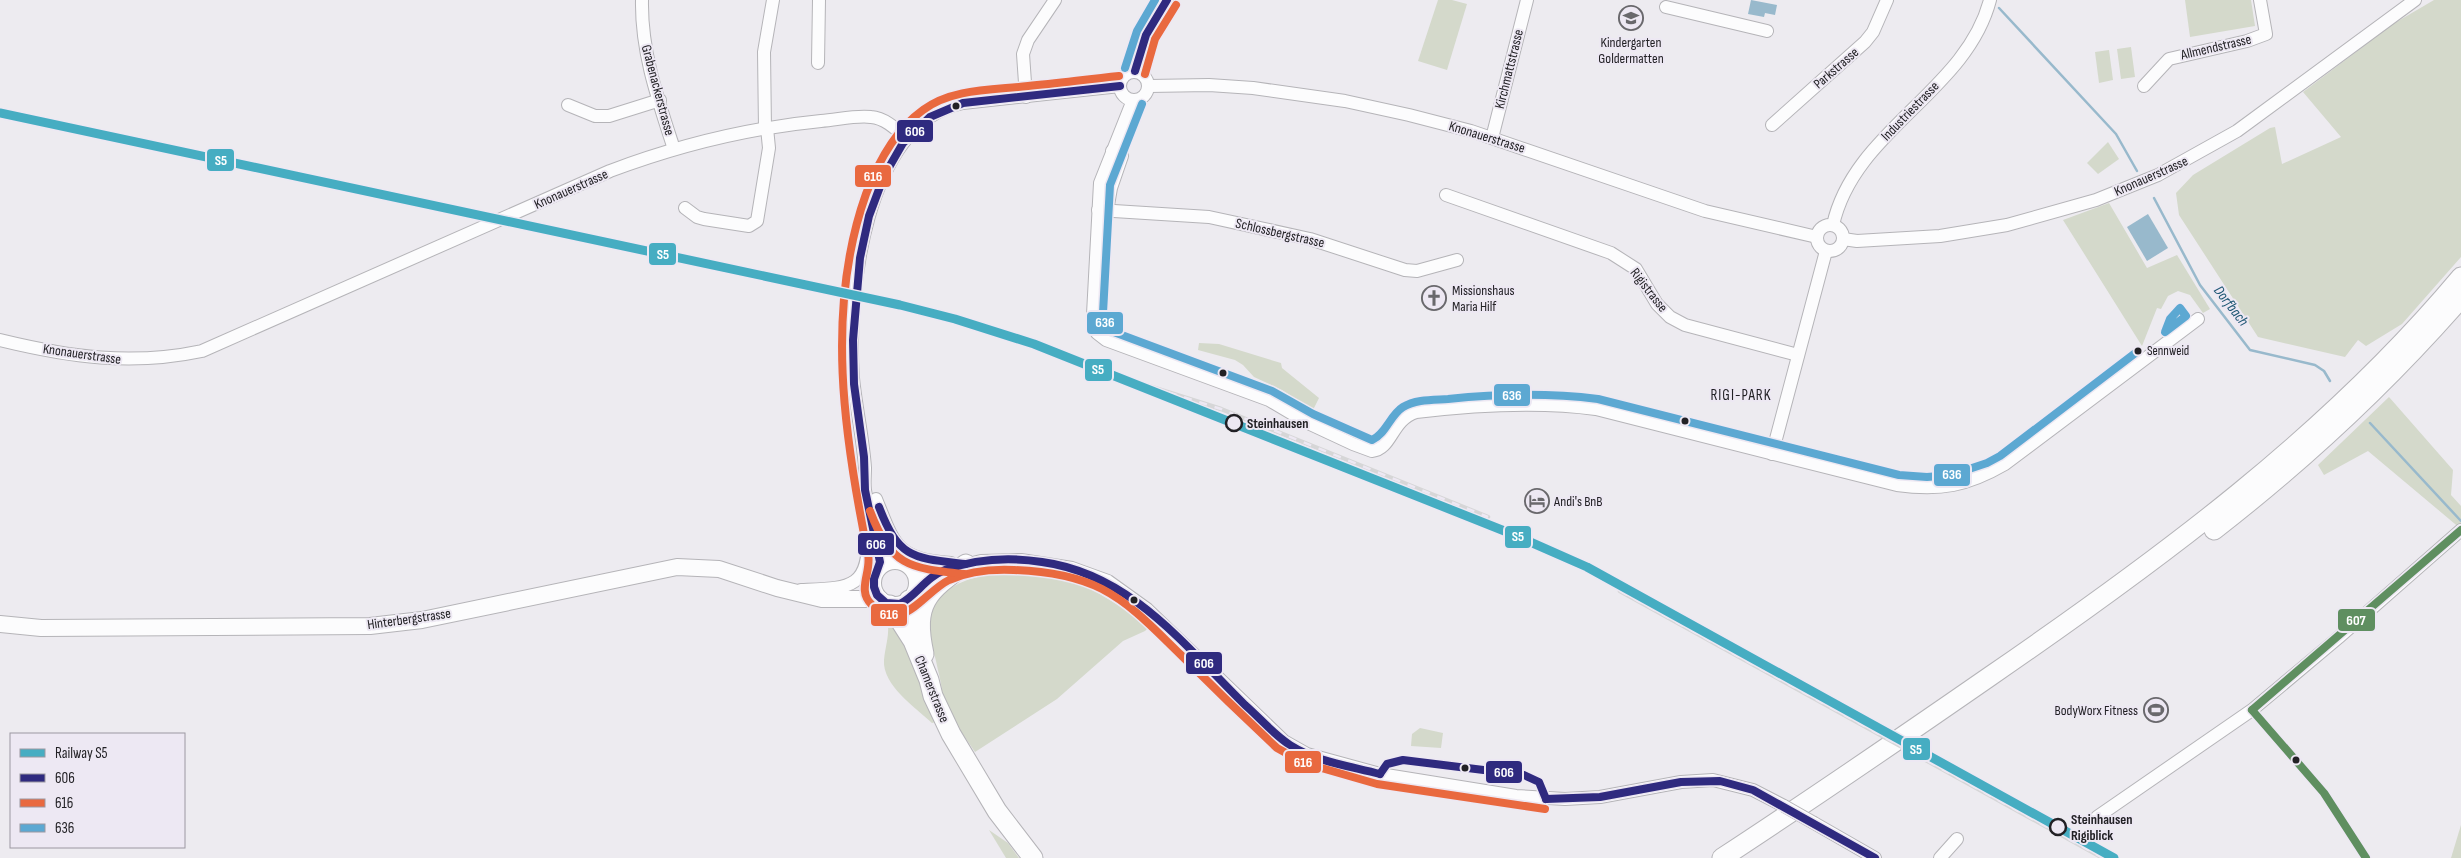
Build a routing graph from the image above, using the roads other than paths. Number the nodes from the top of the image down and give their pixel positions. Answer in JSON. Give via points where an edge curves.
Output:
{"nodes":[{"id":1,"x":642,"y":0,"type":"edge"},
{"id":2,"x":773,"y":0,"type":"edge"},
{"id":3,"x":819,"y":0,"type":"edge"},
{"id":4,"x":1055,"y":0,"type":"edge"},
{"id":5,"x":1167,"y":0,"type":"edge"},
{"id":6,"x":1527,"y":0,"type":"edge"},
{"id":7,"x":1887,"y":0,"type":"edge"},
{"id":8,"x":1990,"y":0,"type":"edge"},
{"id":9,"x":2260,"y":0,"type":"edge"},
{"id":10,"x":2415,"y":0,"type":"edge"},
{"id":11,"x":1667,"y":8,"type":"edge"},
{"id":12,"x":1767,"y":30,"type":"dead end"},
{"id":13,"x":818,"y":63,"type":"dead end"},
{"id":14,"x":1135,"y":71,"type":"junction"},
{"id":15,"x":1120,"y":86,"type":"junction"},
{"id":16,"x":1149,"y":86,"type":"junction"},
{"id":17,"x":2144,"y":86,"type":"dead end"},
{"id":18,"x":1026,"y":97,"type":"junction"},
{"id":19,"x":660,"y":100,"type":"junction"},
{"id":20,"x":1133,"y":100,"type":"junction"},
{"id":21,"x":568,"y":105,"type":"dead end"},
{"id":22,"x":1772,"y":125,"type":"dead end"},
{"id":23,"x":766,"y":128,"type":"junction"},
{"id":24,"x":906,"y":138,"type":"junction"},
{"id":25,"x":1492,"y":138,"type":"junction"},
{"id":26,"x":674,"y":149,"type":"junction"},
{"id":27,"x":1446,"y":195,"type":"dead end"},
{"id":28,"x":685,"y":208,"type":"dead end"},
{"id":29,"x":1103,"y":211,"type":"junction"},
{"id":30,"x":1833,"y":225,"type":"junction"},
{"id":31,"x":1817,"y":237,"type":"junction"},
{"id":32,"x":1843,"y":239,"type":"junction"},
{"id":33,"x":1826,"y":251,"type":"junction"},
{"id":34,"x":1457,"y":260,"type":"dead end"},
{"id":35,"x":2461,"y":277,"type":"edge"},
{"id":36,"x":2461,"y":298,"type":"edge"},
{"id":37,"x":2198,"y":319,"type":"dead end"},
{"id":38,"x":0,"y":340,"type":"edge"},
{"id":39,"x":1798,"y":355,"type":"junction"},
{"id":40,"x":1772,"y":454,"type":"junction"},
{"id":41,"x":871,"y":496,"type":"junction"},
{"id":42,"x":2457,"y":533,"type":"edge"},
{"id":43,"x":966,"y":564,"type":"junction"},
{"id":44,"x":908,"y":566,"type":"junction"},
{"id":45,"x":944,"y":570,"type":"junction"},
{"id":46,"x":876,"y":576,"type":"junction"},
{"id":47,"x":786,"y":591,"type":"junction"},
{"id":48,"x":810,"y":595,"type":"junction"},
{"id":49,"x":913,"y":595,"type":"junction"},
{"id":50,"x":885,"y":602,"type":"junction"},
{"id":51,"x":0,"y":624,"type":"edge"},
{"id":52,"x":913,"y":641,"type":"junction"},
{"id":53,"x":929,"y":680,"type":"junction"},
{"id":54,"x":968,"y":761,"type":"junction"},
{"id":55,"x":2097,"y":817,"type":"dead end"},
{"id":56,"x":1957,"y":839,"type":"dead end"},
{"id":57,"x":1033,"y":858,"type":"edge"},
{"id":58,"x":1045,"y":858,"type":"edge"},
{"id":59,"x":1722,"y":858,"type":"edge"},
{"id":60,"x":1743,"y":858,"type":"edge"},
{"id":61,"x":1875,"y":858,"type":"edge"},
{"id":62,"x":1940,"y":858,"type":"edge"}],
"edges":[{"from":1,"to":19,"type":"street","name":"Grabenackerstrasse","via":[[645,51]]},
{"from":2,"to":23,"type":"street","via":[[764,60]]},
{"from":3,"to":13,"type":"street"},
{"from":4,"to":18,"type":"street","via":[[1028,40],[1023,54]]},
{"from":5,"to":14,"type":"street","via":[[1146,35]]},
{"from":6,"to":25,"type":"street","name":"Kirchmattstrasse"},
{"from":7,"to":22,"type":"street","name":"Parkstrasse","via":[[1865,42]]},
{"from":8,"to":30,"type":"street","name":"Industriestrasse","via":[[1982,26],[1961,57],[1859,168],[1844,194]]},
{"from":9,"to":17,"type":"street","name":"Allmendstrasse","via":[[2266,34],[2169,59]]},
{"from":10,"to":32,"type":"street","name":"Knonauerstrasse","via":[[2237,130],[2158,175],[2096,200],[2007,225],[1940,236]]},
{"from":11,"to":12,"type":"street"},
{"from":14,"to":15,"type":"street","via":[[1124,76]]},
{"from":14,"to":16,"type":"street","via":[[1144,76]]},
{"from":15,"to":18,"type":"street"},
{"from":15,"to":20,"type":"street","via":[[1126,97]]},
{"from":16,"to":20,"type":"street","via":[[1143,97]]},
{"from":16,"to":25,"type":"street","name":"Knonauerstrasse","via":[[1209,85],[1301,94],[1409,115]]},
{"from":18,"to":24,"type":"street","via":[[955,104],[932,116]]},
{"from":19,"to":21,"type":"street","via":[[609,116],[595,116]]},
{"from":19,"to":26,"type":"street","name":"Grabenackerstrasse"},
{"from":20,"to":29,"type":"street","via":[[1103,174]]},
{"from":23,"to":24,"type":"street","name":"Knonauerstrasse","via":[[870,117],[888,123]]},
{"from":23,"to":26,"type":"street","name":"Knonauerstrasse"},
{"from":23,"to":28,"type":"street","via":[[769,148],[757,221],[749,226],[704,219]]},
{"from":24,"to":41,"type":"street","via":[[882,179],[872,206],[855,304],[853,375]]},
{"from":25,"to":31,"type":"street","name":"Knonauerstrasse","via":[[1705,211]]},
{"from":26,"to":38,"type":"street","name":"Knonauerstrasse","via":[[530,206],[202,352],[138,360],[99,358]]},
{"from":27,"to":39,"type":"street","name":"Rigistrasse","via":[[1611,253],[1636,269],[1657,304],[1670,317],[1685,325]]},
{"from":29,"to":34,"type":"street","name":"Schlossbergstrasse","via":[[1213,218],[1310,239],[1405,270],[1417,271]]},
{"from":29,"to":40,"type":"street","via":[[1094,309],[1098,333],[1106,340],[1195,375],[1269,400],[1366,449],[1377,450],[1388,441],[1400,420],[1416,412],[1538,404],[1596,409]]},
{"from":30,"to":31,"type":"street","via":[[1821,228]]},
{"from":30,"to":32,"type":"street","via":[[1840,229]]},
{"from":31,"to":33,"type":"street","via":[[1819,246]]},
{"from":32,"to":33,"type":"street","via":[[1839,248]]},
{"from":33,"to":39,"type":"street"},
{"from":35,"to":59,"type":"highway","via":[[2409,336],[2340,405],[2204,522],[2068,623]]},
{"from":36,"to":60,"type":"highway","via":[[2402,364],[2344,420],[2220,525],[2043,655]]},
{"from":37,"to":40,"type":"street","via":[[2005,464],[1966,483],[1944,488],[1897,485]]},
{"from":39,"to":40,"type":"street"},
{"from":41,"to":43,"type":"street","via":[[892,538],[911,556],[932,562]]},
{"from":41,"to":44,"type":"street","via":[[886,544]]},
{"from":41,"to":46,"type":"street"},
{"from":41,"to":47,"type":"street","via":[[868,552],[861,576],[846,586],[830,590]]},
{"from":42,"to":55,"type":"street","via":[[2252,710]]},
{"from":43,"to":45,"type":"street"},
{"from":43,"to":53,"type":"highway","via":[[932,590],[921,610],[920,640]]},
{"from":43,"to":61,"type":"street","bridge":true,"via":[[1021,560],[1072,568],[1108,581],[1147,608],[1284,740],[1307,754],[1328,761],[1380,774],[1546,799],[1600,797],[1681,782],[1712,780],[1753,790]]},
{"from":44,"to":45,"type":"street","via":[[930,571]]},
{"from":44,"to":46,"type":"main road","via":[[891,562]]},
{"from":44,"to":49,"type":"main road","via":[[916,578]]},
{"from":45,"to":49,"type":"street"},
{"from":46,"to":48,"type":"main road","name":"Hinterbergstrasse","via":[[849,594]]},
{"from":46,"to":50,"type":"main road","via":[[875,592]]},
{"from":47,"to":48,"type":"main road","name":"Hinterbergstrasse"},
{"from":47,"to":51,"type":"main road","name":"Hinterbergstrasse","via":[[719,569],[677,567],[422,620],[370,626],[41,628]]},
{"from":48,"to":50,"type":"main road","name":"Hinterbergstrasse","via":[[822,599]]},
{"from":49,"to":50,"type":"main road","via":[[900,604]]},
{"from":49,"to":52,"type":"highway","name":"Chamerstrasse"},
{"from":50,"to":52,"type":"highway","name":"Chamerstrasse"},
{"from":52,"to":53,"type":"highway","name":"Chamerstrasse"},
{"from":53,"to":54,"type":"highway","name":"Chamerstrasse","via":[[938,709]]},
{"from":54,"to":57,"type":"highway","name":"Chamerstrasse","via":[[998,811]]},
{"from":54,"to":58,"type":"highway","name":"Chamerstrasse"},
{"from":56,"to":62,"type":"street"}]}
